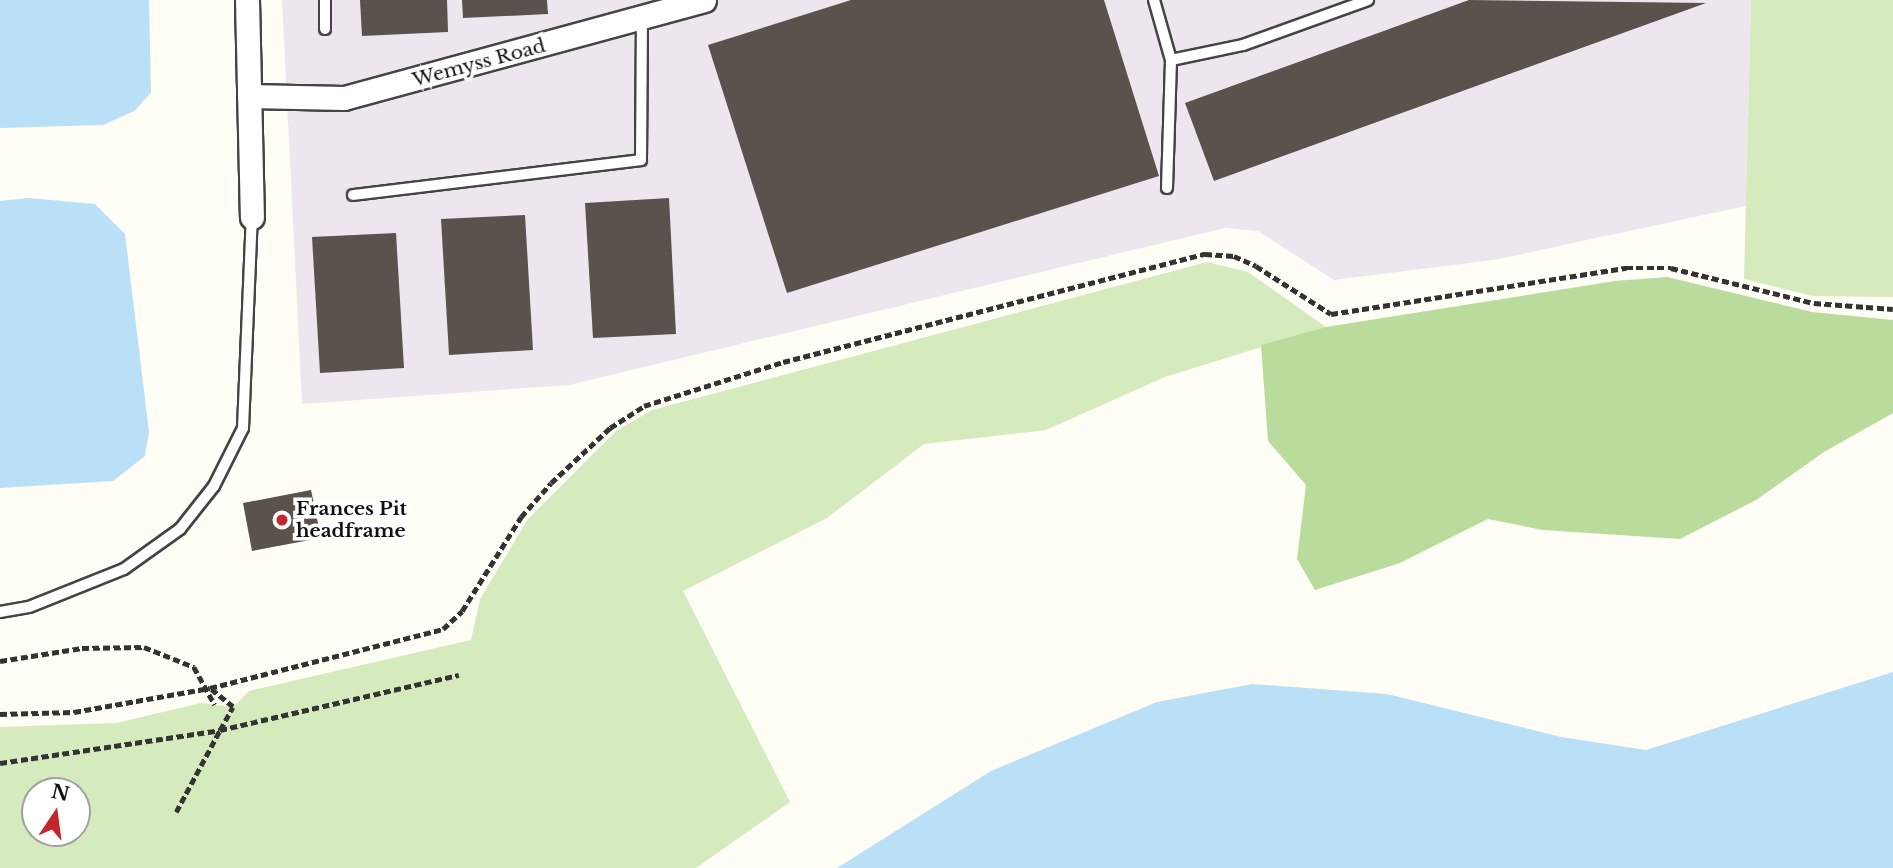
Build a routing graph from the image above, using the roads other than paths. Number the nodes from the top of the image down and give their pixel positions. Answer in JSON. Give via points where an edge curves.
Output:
{"nodes":[{"id":1,"x":247,"y":0,"type":"edge"},
{"id":2,"x":325,"y":0,"type":"edge"},
{"id":3,"x":704,"y":0,"type":"edge"},
{"id":4,"x":1154,"y":0,"type":"edge"},
{"id":5,"x":1368,"y":0,"type":"edge"},
{"id":6,"x":642,"y":18,"type":"junction"},
{"id":7,"x":326,"y":29,"type":"dead end"},
{"id":8,"x":1171,"y":60,"type":"junction"},
{"id":9,"x":249,"y":96,"type":"junction"},
{"id":10,"x":1167,"y":188,"type":"dead end"},
{"id":11,"x":353,"y":195,"type":"dead end"},
{"id":12,"x":252,"y":217,"type":"joint"},
{"id":13,"x":0,"y":612,"type":"edge"}],
"edges":[{"from":1,"to":9,"type":"street"},
{"from":2,"to":7,"type":"lane"},
{"from":3,"to":6,"type":"street","name":"Wemyss Road"},
{"from":4,"to":8,"type":"lane"},
{"from":5,"to":8,"type":"lane","via":[[1242,45]]},
{"from":6,"to":9,"type":"street","name":"Wemyss Road","via":[[344,98]]},
{"from":6,"to":11,"type":"lane","via":[[641,160]]},
{"from":8,"to":10,"type":"lane"},
{"from":9,"to":12,"type":"street"},
{"from":12,"to":13,"type":"lane","via":[[250,347],[243,428],[214,486],[180,529],[124,569],[29,607]]}]}
